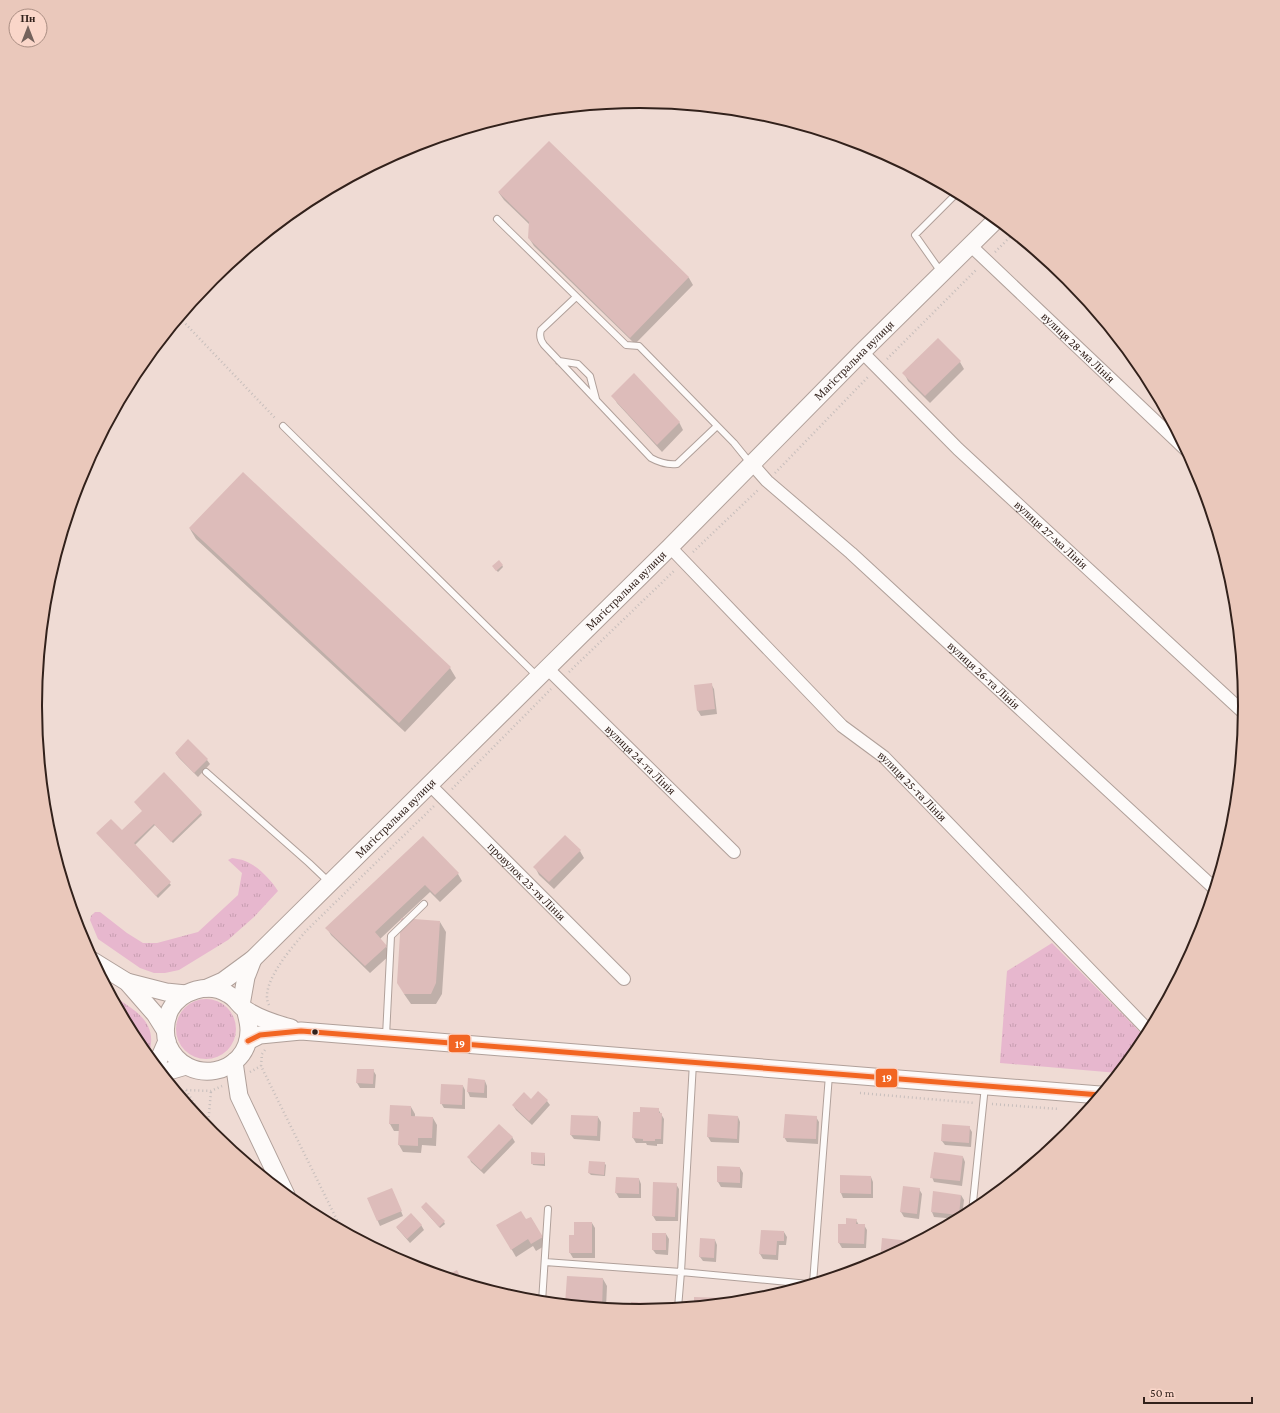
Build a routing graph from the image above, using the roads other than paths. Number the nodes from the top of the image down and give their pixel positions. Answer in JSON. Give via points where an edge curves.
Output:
{"nodes":[{"id":1,"x":953,"y":198,"type":"edge"},
{"id":2,"x":497,"y":219,"type":"dead end"},
{"id":3,"x":992,"y":224,"type":"edge"},
{"id":4,"x":970,"y":245,"type":"junction"},
{"id":5,"x":942,"y":273,"type":"junction"},
{"id":6,"x":576,"y":297,"type":"junction"},
{"id":7,"x":862,"y":352,"type":"junction"},
{"id":8,"x":559,"y":361,"type":"junction"},
{"id":9,"x":597,"y":401,"type":"junction"},
{"id":10,"x":283,"y":426,"type":"road end"},
{"id":11,"x":717,"y":426,"type":"junction"},
{"id":12,"x":1174,"y":439,"type":"edge"},
{"id":13,"x":752,"y":464,"type":"junction"},
{"id":14,"x":670,"y":547,"type":"junction"},
{"id":15,"x":542,"y":672,"type":"junction"},
{"id":16,"x":1238,"y":707,"type":"edge"},
{"id":17,"x":206,"y":772,"type":"dead end"},
{"id":18,"x":429,"y":784,"type":"junction"},
{"id":19,"x":734,"y":852,"type":"dead end"},
{"id":20,"x":330,"y":883,"type":"junction"},
{"id":21,"x":1210,"y":885,"type":"edge"},
{"id":22,"x":424,"y":904,"type":"dead end"},
{"id":23,"x":253,"y":959,"type":"junction"},
{"id":24,"x":102,"y":967,"type":"edge"},
{"id":25,"x":624,"y":979,"type":"dead end"},
{"id":26,"x":127,"y":982,"type":"junction"},
{"id":27,"x":207,"y":988,"type":"junction"},
{"id":28,"x":186,"y":994,"type":"junction"},
{"id":29,"x":243,"y":1007,"type":"junction"},
{"id":30,"x":1145,"y":1027,"type":"edge"},
{"id":31,"x":301,"y":1030,"type":"junction"},
{"id":32,"x":166,"y":1035,"type":"junction"},
{"id":33,"x":386,"y":1037,"type":"junction"},
{"id":34,"x":248,"y":1041,"type":"junction"},
{"id":35,"x":158,"y":1060,"type":"edge"},
{"id":36,"x":234,"y":1062,"type":"junction"},
{"id":37,"x":693,"y":1062,"type":"junction"},
{"id":38,"x":186,"y":1066,"type":"junction"},
{"id":39,"x":167,"y":1072,"type":"edge"},
{"id":40,"x":213,"y":1072,"type":"junction"},
{"id":41,"x":829,"y":1072,"type":"junction"},
{"id":42,"x":985,"y":1086,"type":"junction"},
{"id":43,"x":1095,"y":1095,"type":"edge"},
{"id":44,"x":239,"y":1096,"type":"junction"},
{"id":45,"x":281,"y":1185,"type":"edge"},
{"id":46,"x":973,"y":1203,"type":"edge"},
{"id":47,"x":548,"y":1209,"type":"dead end"},
{"id":48,"x":545,"y":1262,"type":"junction"},
{"id":49,"x":682,"y":1272,"type":"junction"},
{"id":50,"x":813,"y":1279,"type":"edge"},
{"id":51,"x":798,"y":1283,"type":"edge"},
{"id":52,"x":542,"y":1296,"type":"edge"},
{"id":53,"x":679,"y":1303,"type":"edge"}],
"edges":[{"from":1,"to":5,"type":"lane","via":[[915,235]]},
{"from":2,"to":6,"type":"lane"},
{"from":3,"to":4,"type":"main road","name":"Магістральна вулиця"},
{"from":4,"to":5,"type":"main road","name":"Магістральна вулиця"},
{"from":4,"to":12,"type":"street","name":"вулиця 28-ма Лінія"},
{"from":5,"to":7,"type":"main road","name":"Магістральна вулиця"},
{"from":6,"to":8,"type":"lane","via":[[541,330],[540,340]]},
{"from":6,"to":11,"type":"lane","via":[[626,346],[639,346]]},
{"from":7,"to":13,"type":"main road","name":"Магістральна вулиця"},
{"from":7,"to":16,"type":"street","name":"вулиця 27-ма Лінія","via":[[958,449]]},
{"from":8,"to":9,"type":"lane"},
{"from":8,"to":9,"type":"lane","via":[[578,364],[590,376]]},
{"from":9,"to":11,"type":"lane","via":[[651,458],[669,465],[677,464]]},
{"from":10,"to":15,"type":"lane"},
{"from":11,"to":13,"type":"lane"},
{"from":13,"to":14,"type":"main road","name":"Магістральна вулиця"},
{"from":13,"to":21,"type":"street","name":"вулиця 26-та Лінія","via":[[767,481],[851,553]]},
{"from":14,"to":15,"type":"main road","name":"Магістральна вулиця"},
{"from":14,"to":30,"type":"street","name":"вулиця 25-та Лінія","via":[[842,726],[884,757]]},
{"from":15,"to":18,"type":"main road","name":"Магістральна вулиця"},
{"from":15,"to":19,"type":"street","name":"вулиця 24-та Лінія","via":[[560,680]]},
{"from":17,"to":20,"type":"lane"},
{"from":18,"to":20,"type":"main road","name":"Магістральна вулиця"},
{"from":18,"to":25,"type":"street","name":"провулок 23-тя Лінія"},
{"from":20,"to":23,"type":"main road","name":"Магістральна вулиця"},
{"from":22,"to":33,"type":"lane","via":[[391,936]]},
{"from":23,"to":27,"type":"main road","name":"Магістральна вулиця","via":[[223,981]]},
{"from":23,"to":29,"type":"main road","via":[[246,977]]},
{"from":24,"to":26,"type":"main road"},
{"from":26,"to":28,"type":"main road","via":[[166,992]]},
{"from":26,"to":32,"type":"main road","via":[[156,1014]]},
{"from":27,"to":28,"type":"main road"},
{"from":27,"to":29,"type":"main road","via":[[228,994]]},
{"from":28,"to":32,"type":"main road","via":[[177,1001],[166,1019]]},
{"from":29,"to":31,"type":"main road","via":[[260,1018]]},
{"from":29,"to":34,"type":"main road","via":[[249,1030]]},
{"from":31,"to":33,"type":"main road"},
{"from":31,"to":34,"type":"main road","via":[[260,1035]]},
{"from":32,"to":35,"type":"main road"},
{"from":32,"to":38,"type":"main road","via":[[171,1051],[177,1060]]},
{"from":33,"to":37,"type":"main road"},
{"from":34,"to":36,"type":"main road"},
{"from":36,"to":40,"type":"main road"},
{"from":36,"to":44,"type":"main road"},
{"from":37,"to":41,"type":"main road"},
{"from":37,"to":49,"type":"lane"},
{"from":38,"to":39,"type":"main road"},
{"from":38,"to":40,"type":"main road","via":[[199,1071]]},
{"from":40,"to":44,"type":"main road"},
{"from":41,"to":42,"type":"main road"},
{"from":41,"to":50,"type":"lane"},
{"from":42,"to":43,"type":"main road"},
{"from":42,"to":46,"type":"lane"},
{"from":44,"to":45,"type":"main road"},
{"from":47,"to":48,"type":"lane"},
{"from":48,"to":49,"type":"lane"},
{"from":48,"to":52,"type":"lane"},
{"from":49,"to":51,"type":"lane"},
{"from":49,"to":53,"type":"lane"}]}
